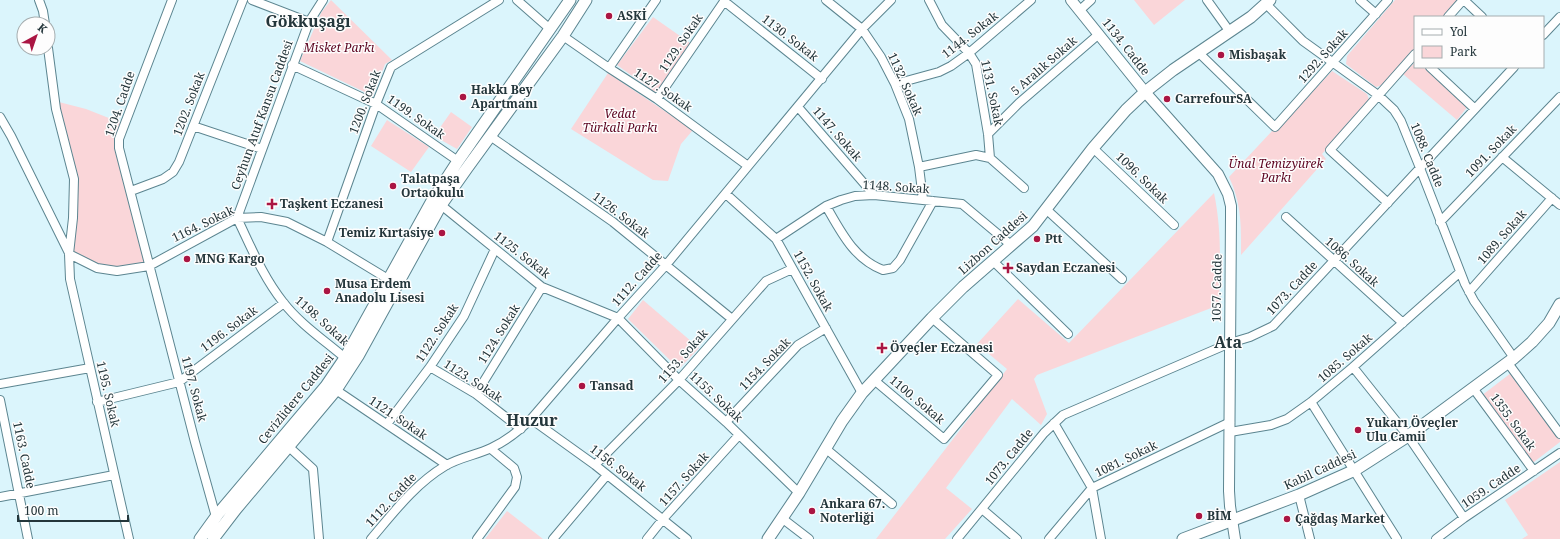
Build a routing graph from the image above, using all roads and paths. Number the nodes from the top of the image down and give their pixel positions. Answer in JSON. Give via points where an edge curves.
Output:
{"nodes":[{"id":1,"x":39,"y":0,"type":"edge"},
{"id":2,"x":172,"y":0,"type":"edge"},
{"id":3,"x":243,"y":0,"type":"edge"},
{"id":4,"x":252,"y":0,"type":"edge"},
{"id":5,"x":323,"y":0,"type":"edge"},
{"id":6,"x":499,"y":0,"type":"edge"},
{"id":7,"x":517,"y":0,"type":"edge"},
{"id":8,"x":570,"y":0,"type":"edge"},
{"id":9,"x":586,"y":0,"type":"edge"},
{"id":10,"x":656,"y":0,"type":"edge"},
{"id":11,"x":826,"y":0,"type":"edge"},
{"id":12,"x":891,"y":0,"type":"edge"},
{"id":13,"x":929,"y":0,"type":"edge"},
{"id":14,"x":1031,"y":0,"type":"edge"},
{"id":15,"x":1071,"y":0,"type":"edge"},
{"id":16,"x":1091,"y":0,"type":"edge"},
{"id":17,"x":1207,"y":0,"type":"edge"},
{"id":18,"x":1360,"y":0,"type":"edge"},
{"id":19,"x":1388,"y":0,"type":"edge"},
{"id":20,"x":1464,"y":0,"type":"edge"},
{"id":21,"x":724,"y":1,"type":"edge"},
{"id":22,"x":1268,"y":2,"type":"edge"},
{"id":23,"x":267,"y":3,"type":"edge"},
{"id":24,"x":1080,"y":10,"type":"junction"},
{"id":25,"x":1376,"y":14,"type":"junction"},
{"id":26,"x":44,"y":16,"type":"edge"},
{"id":27,"x":1449,"y":16,"type":"edge"},
{"id":28,"x":1481,"y":16,"type":"edge"},
{"id":29,"x":1560,"y":17,"type":"edge"},
{"id":30,"x":309,"y":22,"type":"junction"},
{"id":31,"x":862,"y":29,"type":"junction"},
{"id":32,"x":550,"y":30,"type":"junction"},
{"id":33,"x":1230,"y":32,"type":"junction"},
{"id":34,"x":1099,"y":34,"type":"junction"},
{"id":35,"x":1544,"y":35,"type":"edge"},
{"id":36,"x":563,"y":36,"type":"junction"},
{"id":37,"x":969,"y":53,"type":"junction"},
{"id":38,"x":1199,"y":53,"type":"junction"},
{"id":39,"x":1414,"y":55,"type":"edge"},
{"id":40,"x":49,"y":56,"type":"edge"},
{"id":41,"x":1333,"y":63,"type":"junction"},
{"id":42,"x":292,"y":65,"type":"junction"},
{"id":43,"x":609,"y":68,"type":"junction"},
{"id":44,"x":1431,"y":68,"type":"edge"},
{"id":45,"x":1513,"y":68,"type":"edge"},
{"id":46,"x":822,"y":79,"type":"junction"},
{"id":47,"x":895,"y":84,"type":"junction"},
{"id":48,"x":1145,"y":92,"type":"junction"},
{"id":49,"x":1378,"y":95,"type":"junction"},
{"id":50,"x":1560,"y":97,"type":"edge"},
{"id":51,"x":657,"y":99,"type":"junction"},
{"id":52,"x":376,"y":104,"type":"junction"},
{"id":53,"x":798,"y":107,"type":"junction"},
{"id":54,"x":1475,"y":109,"type":"junction"},
{"id":55,"x":0,"y":117,"type":"edge"},
{"id":56,"x":193,"y":126,"type":"junction"},
{"id":57,"x":988,"y":134,"type":"junction"},
{"id":58,"x":490,"y":136,"type":"junction"},
{"id":59,"x":1093,"y":148,"type":"junction"},
{"id":60,"x":262,"y":150,"type":"junction"},
{"id":61,"x":1502,"y":157,"type":"junction"},
{"id":62,"x":990,"y":158,"type":"junction"},
{"id":63,"x":462,"y":164,"type":"junction"},
{"id":64,"x":748,"y":166,"type":"junction"},
{"id":65,"x":919,"y":167,"type":"junction"},
{"id":66,"x":1420,"y":168,"type":"junction"},
{"id":67,"x":1024,"y":188,"type":"dead end"},
{"id":68,"x":131,"y":191,"type":"junction"},
{"id":69,"x":726,"y":194,"type":"junction"},
{"id":70,"x":874,"y":195,"type":"junction"},
{"id":71,"x":1552,"y":198,"type":"junction"},
{"id":72,"x":922,"y":199,"type":"junction"},
{"id":73,"x":933,"y":201,"type":"junction"},
{"id":74,"x":1388,"y":203,"type":"junction"},
{"id":75,"x":441,"y":205,"type":"junction"},
{"id":76,"x":1560,"y":205,"type":"edge"},
{"id":77,"x":826,"y":206,"type":"junction"},
{"id":78,"x":1046,"y":210,"type":"junction"},
{"id":79,"x":1286,"y":217,"type":"dead end"},
{"id":80,"x":237,"y":218,"type":"junction"},
{"id":81,"x":1440,"y":222,"type":"junction"},
{"id":82,"x":1174,"y":225,"type":"dead end"},
{"id":83,"x":776,"y":239,"type":"junction"},
{"id":84,"x":327,"y":242,"type":"junction"},
{"id":85,"x":1011,"y":246,"type":"junction"},
{"id":86,"x":495,"y":249,"type":"junction"},
{"id":87,"x":69,"y":254,"type":"junction"},
{"id":88,"x":1334,"y":261,"type":"junction"},
{"id":89,"x":994,"y":262,"type":"junction"},
{"id":90,"x":666,"y":265,"type":"junction"},
{"id":91,"x":149,"y":266,"type":"junction"},
{"id":92,"x":792,"y":269,"type":"junction"},
{"id":93,"x":1460,"y":273,"type":"junction"},
{"id":94,"x":388,"y":279,"type":"junction"},
{"id":95,"x":1122,"y":279,"type":"dead end"},
{"id":96,"x":542,"y":287,"type":"junction"},
{"id":97,"x":1469,"y":292,"type":"junction"},
{"id":98,"x":284,"y":303,"type":"junction"},
{"id":99,"x":1560,"y":304,"type":"edge"},
{"id":100,"x":618,"y":318,"type":"junction"},
{"id":101,"x":932,"y":318,"type":"junction"},
{"id":102,"x":732,"y":319,"type":"junction"},
{"id":103,"x":1403,"y":323,"type":"junction"},
{"id":104,"x":826,"y":328,"type":"junction"},
{"id":105,"x":1068,"y":334,"type":"dead end"},
{"id":106,"x":1230,"y":343,"type":"junction"},
{"id":107,"x":345,"y":358,"type":"junction"},
{"id":108,"x":1511,"y":360,"type":"junction"},
{"id":109,"x":430,"y":367,"type":"junction"},
{"id":110,"x":1353,"y":367,"type":"junction"},
{"id":111,"x":90,"y":368,"type":"junction"},
{"id":112,"x":679,"y":380,"type":"junction"},
{"id":113,"x":874,"y":380,"type":"junction"},
{"id":114,"x":179,"y":382,"type":"junction"},
{"id":115,"x":0,"y":384,"type":"edge"},
{"id":116,"x":1473,"y":388,"type":"junction"},
{"id":117,"x":336,"y":390,"type":"junction"},
{"id":118,"x":476,"y":394,"type":"junction"},
{"id":119,"x":862,"y":394,"type":"junction"},
{"id":120,"x":0,"y":400,"type":"edge"},
{"id":121,"x":98,"y":402,"type":"junction"},
{"id":122,"x":1311,"y":402,"type":"junction"},
{"id":123,"x":531,"y":419,"type":"junction"},
{"id":124,"x":726,"y":422,"type":"junction"},
{"id":125,"x":1054,"y":423,"type":"junction"},
{"id":126,"x":387,"y":424,"type":"junction"},
{"id":127,"x":1230,"y":427,"type":"junction"},
{"id":128,"x":521,"y":429,"type":"junction"},
{"id":129,"x":1560,"y":434,"type":"edge"},
{"id":130,"x":739,"y":435,"type":"junction"},
{"id":131,"x":1408,"y":436,"type":"junction"},
{"id":132,"x":289,"y":447,"type":"junction"},
{"id":133,"x":825,"y":448,"type":"junction"},
{"id":134,"x":491,"y":449,"type":"junction"},
{"id":135,"x":1560,"y":453,"type":"edge"},
{"id":136,"x":447,"y":465,"type":"junction"},
{"id":137,"x":595,"y":465,"type":"junction"},
{"id":138,"x":1354,"y":470,"type":"junction"},
{"id":139,"x":1534,"y":471,"type":"junction"},
{"id":140,"x":607,"y":474,"type":"junction"},
{"id":141,"x":114,"y":475,"type":"junction"},
{"id":142,"x":1092,"y":488,"type":"junction"},
{"id":143,"x":19,"y":493,"type":"junction"},
{"id":144,"x":799,"y":493,"type":"junction"},
{"id":145,"x":1299,"y":495,"type":"junction"},
{"id":146,"x":0,"y":497,"type":"edge"},
{"id":147,"x":892,"y":504,"type":"dead end"},
{"id":148,"x":982,"y":509,"type":"junction"},
{"id":149,"x":216,"y":517,"type":"junction"},
{"id":150,"x":1464,"y":518,"type":"junction"},
{"id":151,"x":663,"y":519,"type":"junction"},
{"id":152,"x":783,"y":519,"type":"junction"},
{"id":153,"x":1232,"y":521,"type":"junction"},
{"id":154,"x":217,"y":535,"type":"edge"},
{"id":155,"x":28,"y":539,"type":"edge"},
{"id":156,"x":129,"y":539,"type":"edge"},
{"id":157,"x":200,"y":539,"type":"edge"},
{"id":158,"x":319,"y":539,"type":"edge"},
{"id":159,"x":371,"y":539,"type":"edge"},
{"id":160,"x":477,"y":539,"type":"edge"},
{"id":161,"x":553,"y":539,"type":"edge"},
{"id":162,"x":647,"y":539,"type":"edge"},
{"id":163,"x":687,"y":539,"type":"edge"},
{"id":164,"x":768,"y":539,"type":"edge"},
{"id":165,"x":809,"y":539,"type":"edge"},
{"id":166,"x":957,"y":539,"type":"edge"},
{"id":167,"x":1018,"y":539,"type":"edge"},
{"id":168,"x":1049,"y":539,"type":"edge"},
{"id":169,"x":1101,"y":539,"type":"edge"},
{"id":170,"x":1182,"y":539,"type":"edge"},
{"id":171,"x":1235,"y":539,"type":"edge"},
{"id":172,"x":1310,"y":539,"type":"edge"},
{"id":173,"x":1397,"y":539,"type":"edge"},
{"id":174,"x":1436,"y":539,"type":"edge"}],
"edges":[{"from":1,"to":26,"type":"street"},
{"from":2,"to":68,"type":"street","name":"1204. Cadde","via":[[118,139]]},
{"from":3,"to":56,"type":"street","name":"1202. Sokak"},
{"from":4,"to":23,"type":"street"},
{"from":5,"to":30,"type":"street","name":"Ceyhun Atuf Kansu Caddesi"},
{"from":6,"to":52,"type":"street","name":"1200. Sokak","via":[[391,67]]},
{"from":7,"to":32,"type":"street"},
{"from":8,"to":32,"type":"main road","name":"Cevizlidere Caddesi"},
{"from":9,"to":36,"type":"main road","name":"Cevizlidere Caddesi"},
{"from":10,"to":43,"type":"street"},
{"from":11,"to":31,"type":"street","name":"1132. Sokak"},
{"from":12,"to":31,"type":"street","name":"1112. Cadde"},
{"from":13,"to":37,"type":"street","name":"1131. Sokak","via":[[942,25]]},
{"from":14,"to":37,"type":"street","name":"1144. Sokak"},
{"from":15,"to":24,"type":"street","name":"1134. Cadde"},
{"from":16,"to":24,"type":"street"},
{"from":17,"to":33,"type":"street"},
{"from":18,"to":25,"type":"street"},
{"from":19,"to":25,"type":"street","name":"1292. Sokak"},
{"from":20,"to":27,"type":"street"},
{"from":20,"to":28,"type":"street"},
{"from":21,"to":46,"type":"street","name":"1130. Sokak"},
{"from":21,"to":51,"type":"street","name":"1129. Sokak"},
{"from":22,"to":33,"type":"main road","name":"Lizbon Caddesi"},
{"from":22,"to":41,"type":"street","name":"1088. Cadde","via":[[1289,29]]},
{"from":23,"to":30,"type":"street"},
{"from":24,"to":34,"type":"street","name":"1134. Cadde"},
{"from":25,"to":41,"type":"street","name":"1292. Sokak"},
{"from":29,"to":35,"type":"street"},
{"from":30,"to":42,"type":"street","name":"Ceyhun Atuf Kansu Caddesi"},
{"from":31,"to":46,"type":"street","name":"1112. Cadde"},
{"from":31,"to":47,"type":"street","name":"1132. Sokak"},
{"from":32,"to":63,"type":"main road","name":"Cevizlidere Caddesi"},
{"from":33,"to":38,"type":"main road","name":"Lizbon Caddesi"},
{"from":34,"to":48,"type":"street","name":"1134. Cadde"},
{"from":34,"to":57,"type":"street","name":"5 Aralık Sokak","via":[[1019,103]]},
{"from":36,"to":43,"type":"street","name":"1127. Sokak"},
{"from":36,"to":58,"type":"main road","name":"Cevizlidere Caddesi"},
{"from":37,"to":47,"type":"street","name":"1144. Sokak","via":[[939,72]]},
{"from":37,"to":57,"type":"street","name":"1131. Sokak","via":[[976,64]]},
{"from":38,"to":41,"type":"street","name":"1292. Sokak","via":[[1275,127]]},
{"from":38,"to":48,"type":"main road","name":"Lizbon Caddesi"},
{"from":39,"to":49,"type":"street"},
{"from":40,"to":87,"type":"street","name":"1195. Sokak","via":[[56,109],[74,179]]},
{"from":41,"to":49,"type":"street","name":"1088. Cadde"},
{"from":42,"to":52,"type":"street","name":"1199. Sokak"},
{"from":42,"to":60,"type":"street","name":"Ceyhun Atuf Kansu Caddesi"},
{"from":43,"to":51,"type":"street","name":"1127. Sokak"},
{"from":44,"to":54,"type":"street"},
{"from":45,"to":54,"type":"street","name":"1073. Cadde"},
{"from":46,"to":53,"type":"street","name":"1112. Cadde"},
{"from":47,"to":65,"type":"street","name":"1132. Sokak","via":[[909,119]]},
{"from":48,"to":59,"type":"main road","name":"Lizbon Caddesi"},
{"from":48,"to":106,"type":"street","name":"1057. Cadde","via":[[1211,165],[1228,194],[1231,216]]},
{"from":49,"to":66,"type":"street","name":"1088. Cadde","via":[[1394,110],[1401,121]]},
{"from":49,"to":74,"type":"street","via":[[1330,150]]},
{"from":50,"to":61,"type":"street","name":"1091. Sokak"},
{"from":51,"to":64,"type":"street","name":"1127. Sokak"},
{"from":52,"to":63,"type":"street","name":"1199. Sokak"},
{"from":52,"to":84,"type":"street","name":"1200. Sokak"},
{"from":53,"to":64,"type":"street","name":"1112. Cadde"},
{"from":53,"to":70,"type":"street","name":"1147. Sokak"},
{"from":54,"to":66,"type":"street","name":"1073. Cadde"},
{"from":55,"to":87,"type":"street"},
{"from":56,"to":60,"type":"street"},
{"from":56,"to":68,"type":"street","name":"1202. Sokak","via":[[173,172]]},
{"from":57,"to":62,"type":"street","name":"1131. Sokak"},
{"from":58,"to":63,"type":"main road","name":"Cevizlidere Caddesi"},
{"from":58,"to":90,"type":"street","name":"1126. Sokak","via":[[613,222]]},
{"from":59,"to":78,"type":"main road","name":"Lizbon Caddesi"},
{"from":59,"to":82,"type":"street","name":"1096. Sokak"},
{"from":60,"to":80,"type":"street","name":"Ceyhun Atuf Kansu Caddesi"},
{"from":61,"to":71,"type":"street"},
{"from":61,"to":81,"type":"street","name":"1091. Sokak"},
{"from":62,"to":65,"type":"street","via":[[976,155]]},
{"from":62,"to":67,"type":"street"},
{"from":63,"to":75,"type":"main road","name":"Cevizlidere Caddesi"},
{"from":63,"to":94,"type":"main road","name":"Cevizlidere Caddesi","via":[[432,201]]},
{"from":64,"to":69,"type":"street","name":"1112. Cadde"},
{"from":65,"to":72,"type":"street","name":"1132. Sokak"},
{"from":66,"to":74,"type":"street","name":"1073. Cadde"},
{"from":66,"to":81,"type":"street","name":"1088. Cadde"},
{"from":68,"to":91,"type":"street","name":"1204. Cadde"},
{"from":69,"to":83,"type":"street","name":"1152. Sokak"},
{"from":69,"to":90,"type":"street","name":"1112. Cadde"},
{"from":70,"to":72,"type":"street","name":"1148. Sokak"},
{"from":70,"to":77,"type":"street","name":"1148. Sokak","via":[[855,196]]},
{"from":71,"to":76,"type":"street"},
{"from":71,"to":97,"type":"street","name":"1089. Sokak"},
{"from":72,"to":73,"type":"street","name":"1148. Sokak"},
{"from":73,"to":77,"type":"street","via":[[900,260],[893,268],[883,270],[865,261],[853,249]]},
{"from":73,"to":85,"type":"street","name":"1148. Sokak","via":[[962,204]]},
{"from":74,"to":88,"type":"street","name":"1073. Cadde"},
{"from":75,"to":86,"type":"street","name":"1125. Sokak"},
{"from":75,"to":117,"type":"main road","name":"Cevizlidere Caddesi","via":[[358,356]]},
{"from":77,"to":83,"type":"street","name":"1148. Sokak"},
{"from":78,"to":85,"type":"main road","name":"Lizbon Caddesi"},
{"from":78,"to":95,"type":"street"},
{"from":79,"to":88,"type":"street","name":"1086. Sokak"},
{"from":80,"to":84,"type":"street","name":"1164. Sokak","via":[[261,217],[287,222]]},
{"from":80,"to":91,"type":"street","name":"1164. Sokak"},
{"from":80,"to":98,"type":"street","name":"1198. Sokak","via":[[266,277]]},
{"from":81,"to":93,"type":"street","name":"1088. Cadde"},
{"from":83,"to":92,"type":"street","name":"1152. Sokak"},
{"from":84,"to":94,"type":"street","name":"1164. Sokak"},
{"from":85,"to":89,"type":"main road","name":"Lizbon Caddesi"},
{"from":86,"to":96,"type":"street","name":"1125. Sokak"},
{"from":86,"to":109,"type":"street","name":"1122. Sokak","via":[[464,316]]},
{"from":87,"to":91,"type":"street","name":"1164. Sokak","via":[[97,268],[117,271]]},
{"from":87,"to":111,"type":"street","name":"1195. Sokak","via":[[70,279]]},
{"from":88,"to":103,"type":"street","name":"1086. Sokak"},
{"from":88,"to":106,"type":"street","name":"1073. Cadde","via":[[1273,326]]},
{"from":89,"to":101,"type":"main road","name":"Lizbon Caddesi"},
{"from":89,"to":105,"type":"street"},
{"from":90,"to":100,"type":"street","name":"1112. Cadde"},
{"from":90,"to":102,"type":"street","name":"1126. Sokak"},
{"from":91,"to":114,"type":"street","name":"1197. Sokak"},
{"from":92,"to":102,"type":"street","name":"1153. Sokak","via":[[766,281]]},
{"from":92,"to":104,"type":"street","name":"1152. Sokak"},
{"from":93,"to":97,"type":"street","name":"1088. Cadde"},
{"from":93,"to":103,"type":"street","name":"1085. Sokak"},
{"from":94,"to":107,"type":"main road","name":"Cevizlidere Caddesi"},
{"from":96,"to":100,"type":"street","name":"1125. Sokak"},
{"from":96,"to":118,"type":"street","name":"1124. Sokak"},
{"from":97,"to":108,"type":"street","name":"1088. Cadde"},
{"from":98,"to":107,"type":"street","name":"1198. Sokak"},
{"from":98,"to":114,"type":"street","name":"1196. Sokak"},
{"from":99,"to":108,"type":"main road","name":"Kabil Caddesi","via":[[1549,323]]},
{"from":100,"to":112,"type":"street","name":"1155. Sokak"},
{"from":100,"to":123,"type":"street","name":"1112. Cadde"},
{"from":101,"to":113,"type":"main road","name":"Lizbon Caddesi"},
{"from":101,"to":113,"type":"street","name":"1100. Sokak","via":[[998,375],[944,439]]},
{"from":102,"to":112,"type":"street","name":"1153. Sokak"},
{"from":103,"to":110,"type":"street","name":"1085. Sokak"},
{"from":104,"to":119,"type":"street","name":"1152. Sokak"},
{"from":104,"to":124,"type":"street","name":"1154. Sokak","via":[[798,345]]},
{"from":106,"to":125,"type":"street","name":"1073. Cadde","via":[[1063,415]]},
{"from":106,"to":127,"type":"street","name":"1057. Cadde"},
{"from":107,"to":149,"type":"main road","name":"Cevizlidere Caddesi","via":[[326,386]]},
{"from":108,"to":116,"type":"main road","name":"Kabil Caddesi"},
{"from":108,"to":129,"type":"street","name":"1088. Cadde"},
{"from":109,"to":118,"type":"street","name":"1123. Sokak"},
{"from":109,"to":126,"type":"street","name":"1122. Sokak"},
{"from":110,"to":122,"type":"street","name":"1085. Sokak"},
{"from":110,"to":131,"type":"street"},
{"from":111,"to":115,"type":"street"},
{"from":111,"to":121,"type":"street","name":"1195. Sokak"},
{"from":112,"to":124,"type":"street","name":"1155. Sokak"},
{"from":112,"to":137,"type":"street","name":"1153. Sokak"},
{"from":113,"to":119,"type":"main road","name":"Lizbon Caddesi"},
{"from":114,"to":121,"type":"street","name":"1196. Sokak"},
{"from":114,"to":149,"type":"street","name":"1197. Sokak"},
{"from":116,"to":131,"type":"main road","name":"Kabil Caddesi"},
{"from":116,"to":139,"type":"street","name":"1355. Sokak"},
{"from":117,"to":126,"type":"street","name":"1121. Sokak"},
{"from":117,"to":132,"type":"main road","name":"Cevizlidere Caddesi"},
{"from":118,"to":128,"type":"street","name":"1123. Sokak"},
{"from":119,"to":133,"type":"main road","name":"Lizbon Caddesi"},
{"from":120,"to":143,"type":"street","name":"1163. Cadde"},
{"from":121,"to":141,"type":"street","name":"1195. Sokak"},
{"from":122,"to":127,"type":"street","name":"1085. Sokak","via":[[1287,419],[1271,426]]},
{"from":122,"to":138,"type":"street"},
{"from":123,"to":128,"type":"street","name":"1112. Cadde"},
{"from":123,"to":137,"type":"street","name":"1156. Sokak"},
{"from":124,"to":130,"type":"street","name":"1155. Sokak"},
{"from":125,"to":142,"type":"street"},
{"from":125,"to":148,"type":"street","name":"1073. Cadde"},
{"from":126,"to":136,"type":"street","name":"1121. Sokak"},
{"from":127,"to":142,"type":"street","name":"1081. Sokak"},
{"from":127,"to":153,"type":"street","name":"1057. Cadde","via":[[1229,491]]},
{"from":128,"to":134,"type":"street","name":"1112. Cadde"},
{"from":130,"to":144,"type":"street","name":"1155. Sokak"},
{"from":130,"to":151,"type":"street","name":"1157. Sokak"},
{"from":131,"to":138,"type":"main road","name":"Kabil Caddesi"},
{"from":131,"to":150,"type":"street"},
{"from":132,"to":154,"type":"main road","name":"Cevizlidere Caddesi"},
{"from":132,"to":158,"type":"street","via":[[313,469]]},
{"from":133,"to":144,"type":"main road","name":"Lizbon Caddesi"},
{"from":133,"to":147,"type":"street"},
{"from":134,"to":136,"type":"street","name":"1112. Cadde"},
{"from":134,"to":160,"type":"street","via":[[514,468],[517,477],[515,487]]},
{"from":135,"to":139,"type":"street","name":"1059. Cadde"},
{"from":136,"to":159,"type":"street","name":"1112. Cadde","via":[[408,495]]},
{"from":137,"to":140,"type":"street","name":"1156. Sokak"},
{"from":138,"to":145,"type":"main road","name":"Kabil Caddesi"},
{"from":138,"to":173,"type":"street"},
{"from":139,"to":150,"type":"street","name":"1059. Cadde"},
{"from":140,"to":151,"type":"street","name":"1156. Sokak"},
{"from":140,"to":161,"type":"street"},
{"from":141,"to":143,"type":"street"},
{"from":141,"to":156,"type":"street","name":"1195. Sokak"},
{"from":142,"to":168,"type":"street","name":"1081. Sokak"},
{"from":142,"to":169,"type":"street"},
{"from":143,"to":146,"type":"street"},
{"from":143,"to":155,"type":"street","name":"1163. Cadde"},
{"from":144,"to":152,"type":"main road","name":"Lizbon Caddesi"},
{"from":145,"to":153,"type":"main road","name":"Kabil Caddesi"},
{"from":145,"to":172,"type":"street"},
{"from":148,"to":166,"type":"street","name":"1073. Cadde"},
{"from":148,"to":167,"type":"street"},
{"from":149,"to":154,"type":"main road"},
{"from":149,"to":157,"type":"main road","name":"Cevizlidere Caddesi"},
{"from":150,"to":174,"type":"street","name":"1059. Cadde"},
{"from":151,"to":162,"type":"street","name":"1157. Sokak"},
{"from":151,"to":163,"type":"street","name":"1156. Sokak"},
{"from":152,"to":164,"type":"main road","name":"Lizbon Caddesi"},
{"from":152,"to":165,"type":"street"},
{"from":153,"to":170,"type":"main road","name":"Kabil Caddesi"},
{"from":153,"to":171,"type":"street","name":"1057. Cadde"}]}
